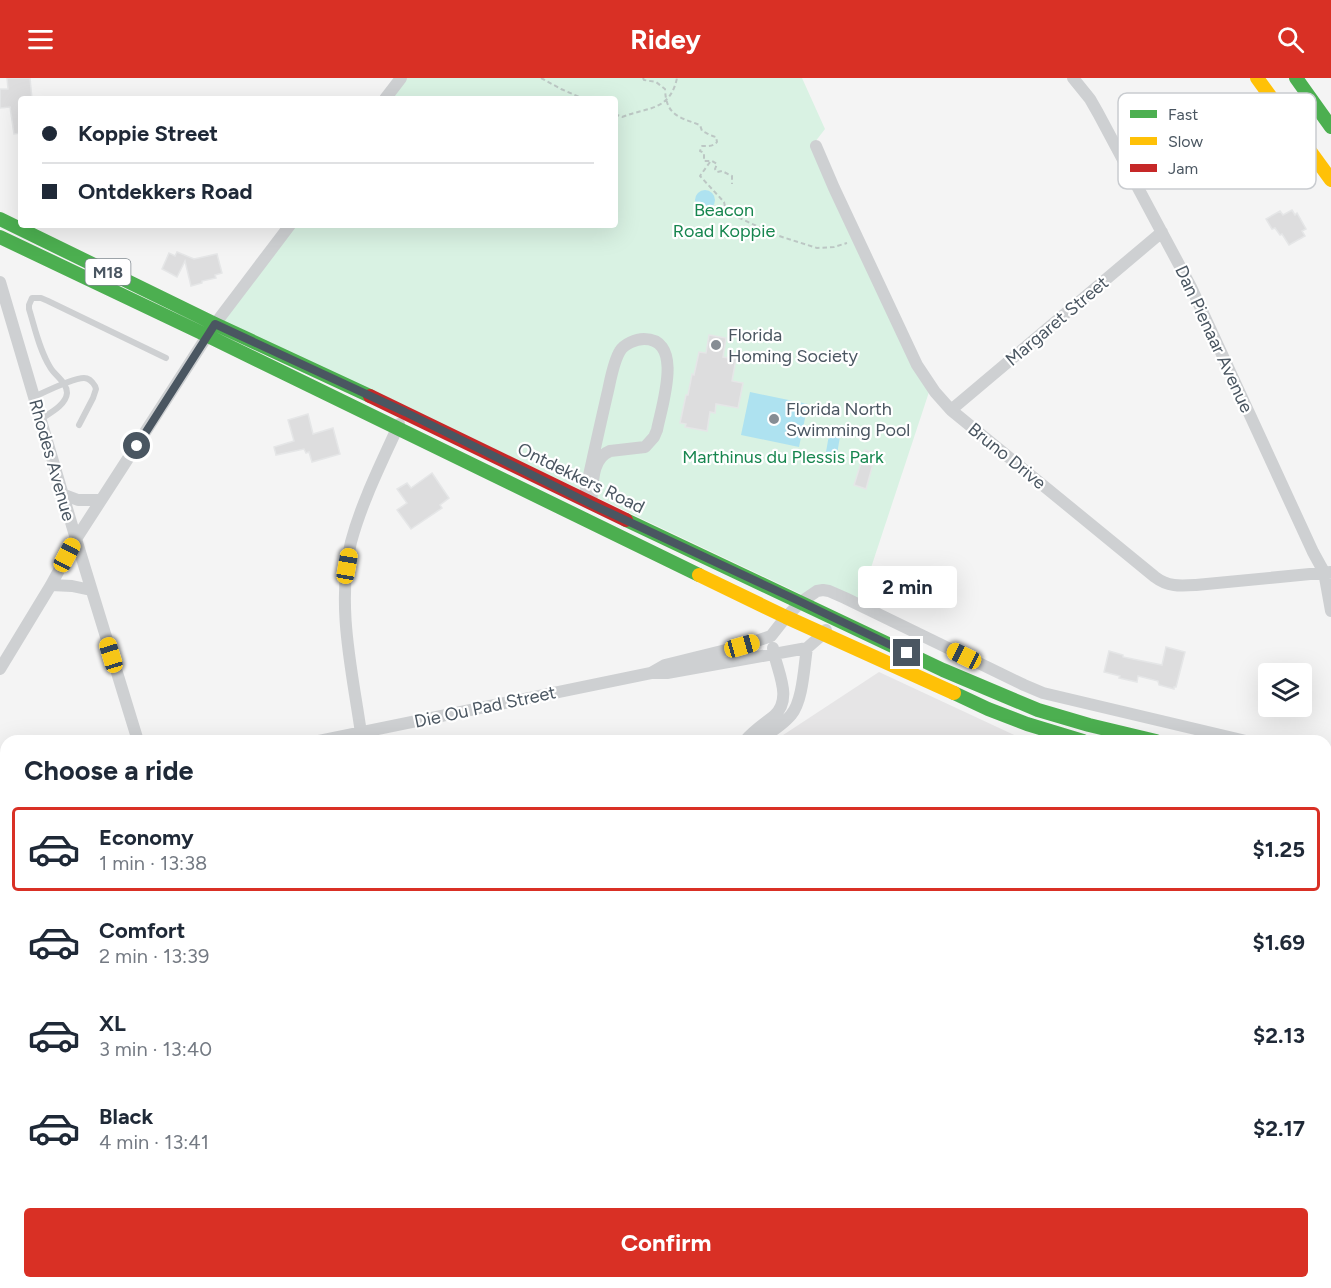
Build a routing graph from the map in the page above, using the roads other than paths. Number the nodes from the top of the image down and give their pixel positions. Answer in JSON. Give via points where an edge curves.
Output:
{"nodes":[{"id":1,"x":401,"y":78,"type":"edge"},
{"id":2,"x":1073,"y":78,"type":"edge"},
{"id":3,"x":1257,"y":78,"type":"edge"},
{"id":4,"x":1296,"y":78,"type":"edge"},
{"id":5,"x":1268,"y":93,"type":"edge"},
{"id":6,"x":1306,"y":93,"type":"edge"},
{"id":7,"x":387,"y":96,"type":"edge"},
{"id":8,"x":1316,"y":107,"type":"edge"},
{"id":9,"x":1331,"y":128,"type":"edge"},
{"id":10,"x":816,"y":146,"type":"dead end"},
{"id":11,"x":1118,"y":150,"type":"edge"},
{"id":12,"x":1316,"y":159,"type":"edge"},
{"id":13,"x":1331,"y":180,"type":"edge"},
{"id":14,"x":1139,"y":189,"type":"edge"},
{"id":15,"x":0,"y":219,"type":"edge"},
{"id":16,"x":288,"y":228,"type":"edge"},
{"id":17,"x":1162,"y":232,"type":"junction"},
{"id":18,"x":0,"y":237,"type":"edge"},
{"id":19,"x":0,"y":282,"type":"edge"},
{"id":20,"x":212,"y":330,"type":"junction"},
{"id":21,"x":166,"y":358,"type":"dead end"},
{"id":22,"x":65,"y":384,"type":"junction"},
{"id":23,"x":34,"y":397,"type":"junction"},
{"id":24,"x":951,"y":410,"type":"junction"},
{"id":25,"x":405,"y":412,"type":"junction"},
{"id":26,"x":40,"y":419,"type":"junction"},
{"id":27,"x":79,"y":425,"type":"dead end"},
{"id":28,"x":397,"y":429,"type":"junction"},
{"id":29,"x":62,"y":494,"type":"junction"},
{"id":30,"x":101,"y":500,"type":"junction"},
{"id":31,"x":587,"y":501,"type":"junction"},
{"id":32,"x":76,"y":539,"type":"junction"},
{"id":33,"x":1328,"y":572,"type":"edge"},
{"id":34,"x":51,"y":585,"type":"junction"},
{"id":35,"x":91,"y":590,"type":"junction"},
{"id":36,"x":801,"y":602,"type":"junction"},
{"id":37,"x":1331,"y":611,"type":"edge"},
{"id":38,"x":786,"y":617,"type":"junction"},
{"id":39,"x":834,"y":618,"type":"junction"},
{"id":40,"x":823,"y":634,"type":"junction"},
{"id":41,"x":771,"y":636,"type":"junction"},
{"id":42,"x":807,"y":648,"type":"junction"},
{"id":43,"x":774,"y":654,"type":"junction"},
{"id":44,"x":0,"y":669,"type":"edge"},
{"id":45,"x":651,"y":673,"type":"junction"},
{"id":46,"x":361,"y":733,"type":"junction"},
{"id":47,"x":136,"y":735,"type":"edge"},
{"id":48,"x":350,"y":735,"type":"edge"},
{"id":49,"x":750,"y":735,"type":"edge"},
{"id":50,"x":766,"y":735,"type":"edge"},
{"id":51,"x":1063,"y":735,"type":"edge"},
{"id":52,"x":1131,"y":735,"type":"edge"},
{"id":53,"x":1221,"y":735,"type":"edge"}],
"edges":[{"from":1,"to":7,"type":"street"},
{"from":2,"to":11,"type":"street","name":"Dan Pienaar Avenue","via":[[1090,99]]},
{"from":3,"to":5,"type":"main road"},
{"from":4,"to":6,"type":"main road"},
{"from":8,"to":9,"type":"main road"},
{"from":10,"to":24,"type":"street","name":"Bruno Drive","via":[[917,365]]},
{"from":12,"to":13,"type":"main road"},
{"from":14,"to":17,"type":"street","name":"Dan Pienaar Avenue"},
{"from":15,"to":20,"type":"main road","name":"Ontdekkers Road","number":"M18"},
{"from":16,"to":20,"type":"street"},
{"from":17,"to":24,"type":"street","name":"Margaret Street"},
{"from":17,"to":33,"type":"street","name":"Dan Pienaar Avenue","via":[[1313,552]]},
{"from":18,"to":20,"type":"main road","name":"Ontdekkers Road","number":"M18"},
{"from":19,"to":23,"type":"street","name":"Rhodes Avenue"},
{"from":20,"to":25,"type":"main road","name":"Ontdekkers Road","number":"M18"},
{"from":20,"to":28,"type":"main road","name":"Ontdekkers Road","number":"M18"},
{"from":20,"to":30,"type":"street"},
{"from":21,"to":22,"type":"lane","via":[[48,301],[32,298],[29,309],[40,346],[49,366]]},
{"from":22,"to":23,"type":"lane"},
{"from":22,"to":26,"type":"lane","via":[[65,399]]},
{"from":22,"to":27,"type":"lane","via":[[86,378],[95,386]]},
{"from":23,"to":26,"type":"street","name":"Rhodes Avenue"},
{"from":24,"to":33,"type":"street","name":"Bruno Drive","via":[[1168,585]]},
{"from":25,"to":28,"type":"street"},
{"from":25,"to":31,"type":"main road","name":"Ontdekkers Road","number":"M18"},
{"from":26,"to":29,"type":"street","name":"Rhodes Avenue"},
{"from":28,"to":38,"type":"main road","name":"Ontdekkers Road","number":"M18"},
{"from":28,"to":46,"type":"street","via":[[356,525],[347,566],[346,628]]},
{"from":29,"to":30,"type":"street","via":[[78,500]]},
{"from":29,"to":32,"type":"street","name":"Rhodes Avenue"},
{"from":30,"to":32,"type":"street"},
{"from":31,"to":31,"type":"street","via":[[618,353],[637,340],[653,340],[664,350],[668,363],[657,430],[645,447],[610,451],[600,457]]},
{"from":31,"to":36,"type":"main road","name":"Ontdekkers Road","number":"M18"},
{"from":32,"to":34,"type":"street"},
{"from":32,"to":35,"type":"street","name":"Rhodes Avenue"},
{"from":33,"to":37,"type":"street","name":"Dan Pienaar Avenue"},
{"from":34,"to":35,"type":"street"},
{"from":34,"to":44,"type":"street"},
{"from":35,"to":47,"type":"street","name":"Rhodes Avenue"},
{"from":36,"to":38,"type":"street"},
{"from":36,"to":39,"type":"main road","name":"Ontdekkers Road","number":"M18"},
{"from":36,"to":53,"type":"street","via":[[817,591],[829,591],[1043,693]]},
{"from":38,"to":40,"type":"main road","name":"Ontdekkers Road","number":"M18"},
{"from":38,"to":41,"type":"street"},
{"from":39,"to":40,"type":"street"},
{"from":39,"to":52,"type":"main road","name":"Ontdekkers Road","number":"M18","via":[[1021,704]]},
{"from":40,"to":42,"type":"street"},
{"from":40,"to":51,"type":"main road","name":"Ontdekkers Road","number":"M18","via":[[988,709]]},
{"from":41,"to":43,"type":"street"},
{"from":41,"to":45,"type":"street","name":"Die Ou Pad Street","via":[[665,665]]},
{"from":42,"to":43,"type":"street","name":"Die Ou Pad Street"},
{"from":42,"to":50,"type":"street","via":[[796,707]]},
{"from":43,"to":45,"type":"street","name":"Die Ou Pad Street"},
{"from":43,"to":49,"type":"street","via":[[783,689],[782,702],[776,713]]},
{"from":45,"to":46,"type":"street","name":"Die Ou Pad Street"},
{"from":46,"to":48,"type":"street","name":"Die Ou Pad Street"}]}
